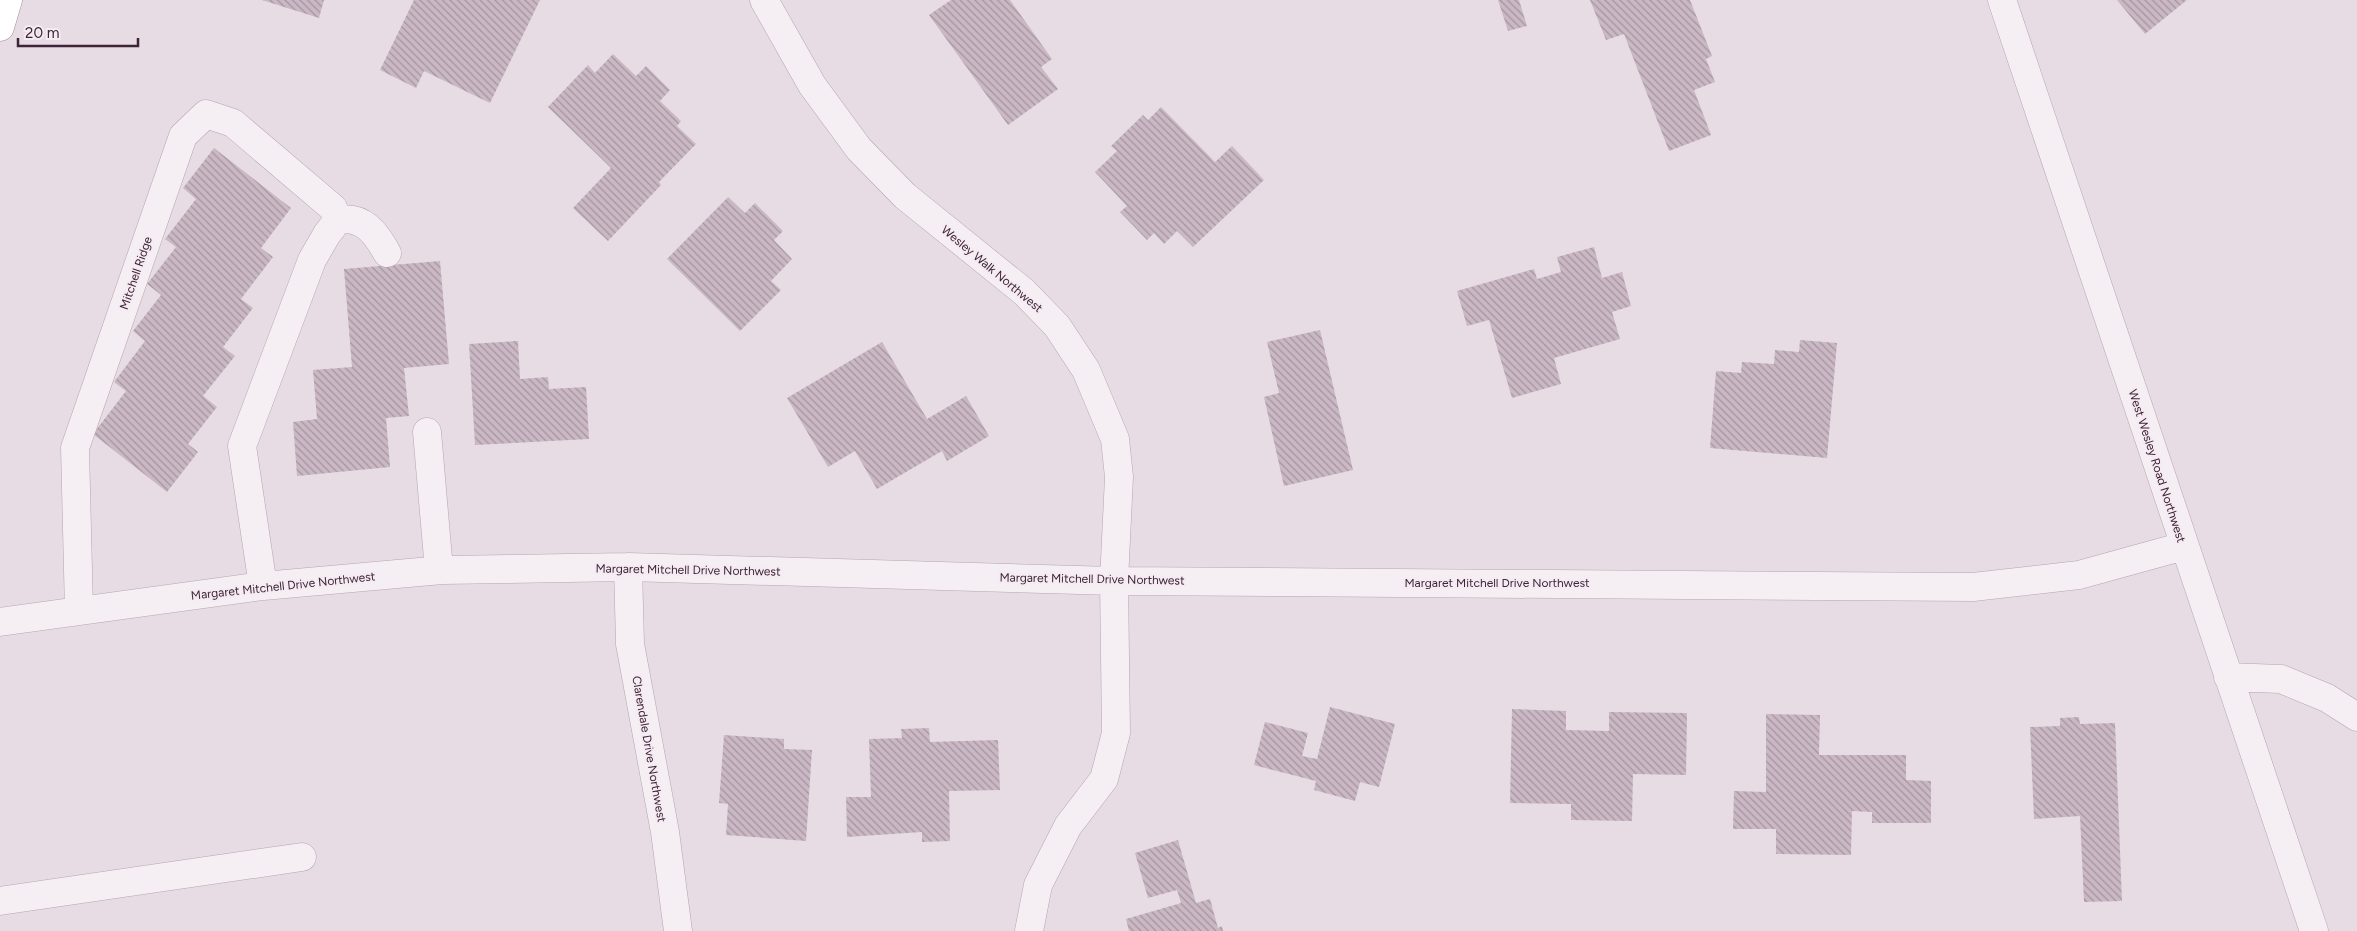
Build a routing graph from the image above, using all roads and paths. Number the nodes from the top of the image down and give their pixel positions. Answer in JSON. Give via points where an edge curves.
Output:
{"nodes":[{"id":1,"x":8,"y":0,"type":"edge"},
{"id":2,"x":764,"y":0,"type":"edge"},
{"id":3,"x":2002,"y":0,"type":"edge"},
{"id":4,"x":0,"y":27,"type":"edge"},
{"id":5,"x":338,"y":220,"type":"junction"},
{"id":6,"x":388,"y":253,"type":"dead end"},
{"id":7,"x":427,"y":432,"type":"dead end"},
{"id":8,"x":2184,"y":546,"type":"junction"},
{"id":9,"x":628,"y":568,"type":"junction"},
{"id":10,"x":440,"y":570,"type":"junction"},
{"id":11,"x":1114,"y":580,"type":"junction"},
{"id":12,"x":263,"y":586,"type":"junction"},
{"id":13,"x":78,"y":611,"type":"junction"},
{"id":14,"x":0,"y":622,"type":"edge"},
{"id":15,"x":2228,"y":677,"type":"junction"},
{"id":16,"x":2357,"y":717,"type":"edge"},
{"id":17,"x":302,"y":857,"type":"dead end"},
{"id":18,"x":0,"y":901,"type":"edge"},
{"id":19,"x":678,"y":931,"type":"edge"},
{"id":20,"x":1029,"y":931,"type":"edge"},
{"id":21,"x":2314,"y":931,"type":"edge"}],
"edges":[{"from":1,"to":4,"type":"highway"},
{"from":2,"to":11,"type":"street","name":"Wesley Walk Northwest","via":[[812,85],[859,149],[905,196],[1024,292],[1057,326],[1086,370],[1115,440],[1119,476]]},
{"from":3,"to":8,"type":"street","name":"West Wesley Road Northwest"},
{"from":5,"to":6,"type":"street","via":[[350,217],[359,220],[378,236]]},
{"from":5,"to":12,"type":"street","via":[[312,260],[242,446]]},
{"from":5,"to":13,"type":"street","name":"Mitchell Ridge","via":[[333,208],[233,123],[206,114],[183,136],[75,448]]},
{"from":7,"to":10,"type":"street"},
{"from":8,"to":11,"type":"street","name":"Margaret Mitchell Drive Northwest","via":[[2079,575],[1973,587]]},
{"from":8,"to":15,"type":"street","name":"West Wesley Road Northwest"},
{"from":9,"to":10,"type":"street","name":"Margaret Mitchell Drive Northwest"},
{"from":9,"to":11,"type":"street","name":"Margaret Mitchell Drive Northwest"},
{"from":9,"to":19,"type":"street","name":"Clarendale Drive Northwest","via":[[630,644],[665,832]]},
{"from":10,"to":12,"type":"street","name":"Margaret Mitchell Drive Northwest"},
{"from":11,"to":20,"type":"street","name":"Wesley Walk Northwest","via":[[1116,733],[1104,779],[1068,826],[1038,885]]},
{"from":12,"to":13,"type":"street","name":"Margaret Mitchell Drive Northwest"},
{"from":13,"to":14,"type":"street","name":"Margaret Mitchell Drive Northwest"},
{"from":15,"to":16,"type":"street","via":[[2281,679],[2327,698]]},
{"from":15,"to":21,"type":"street","name":"West Wesley Road Northwest"},
{"from":17,"to":18,"type":"street"}]}
